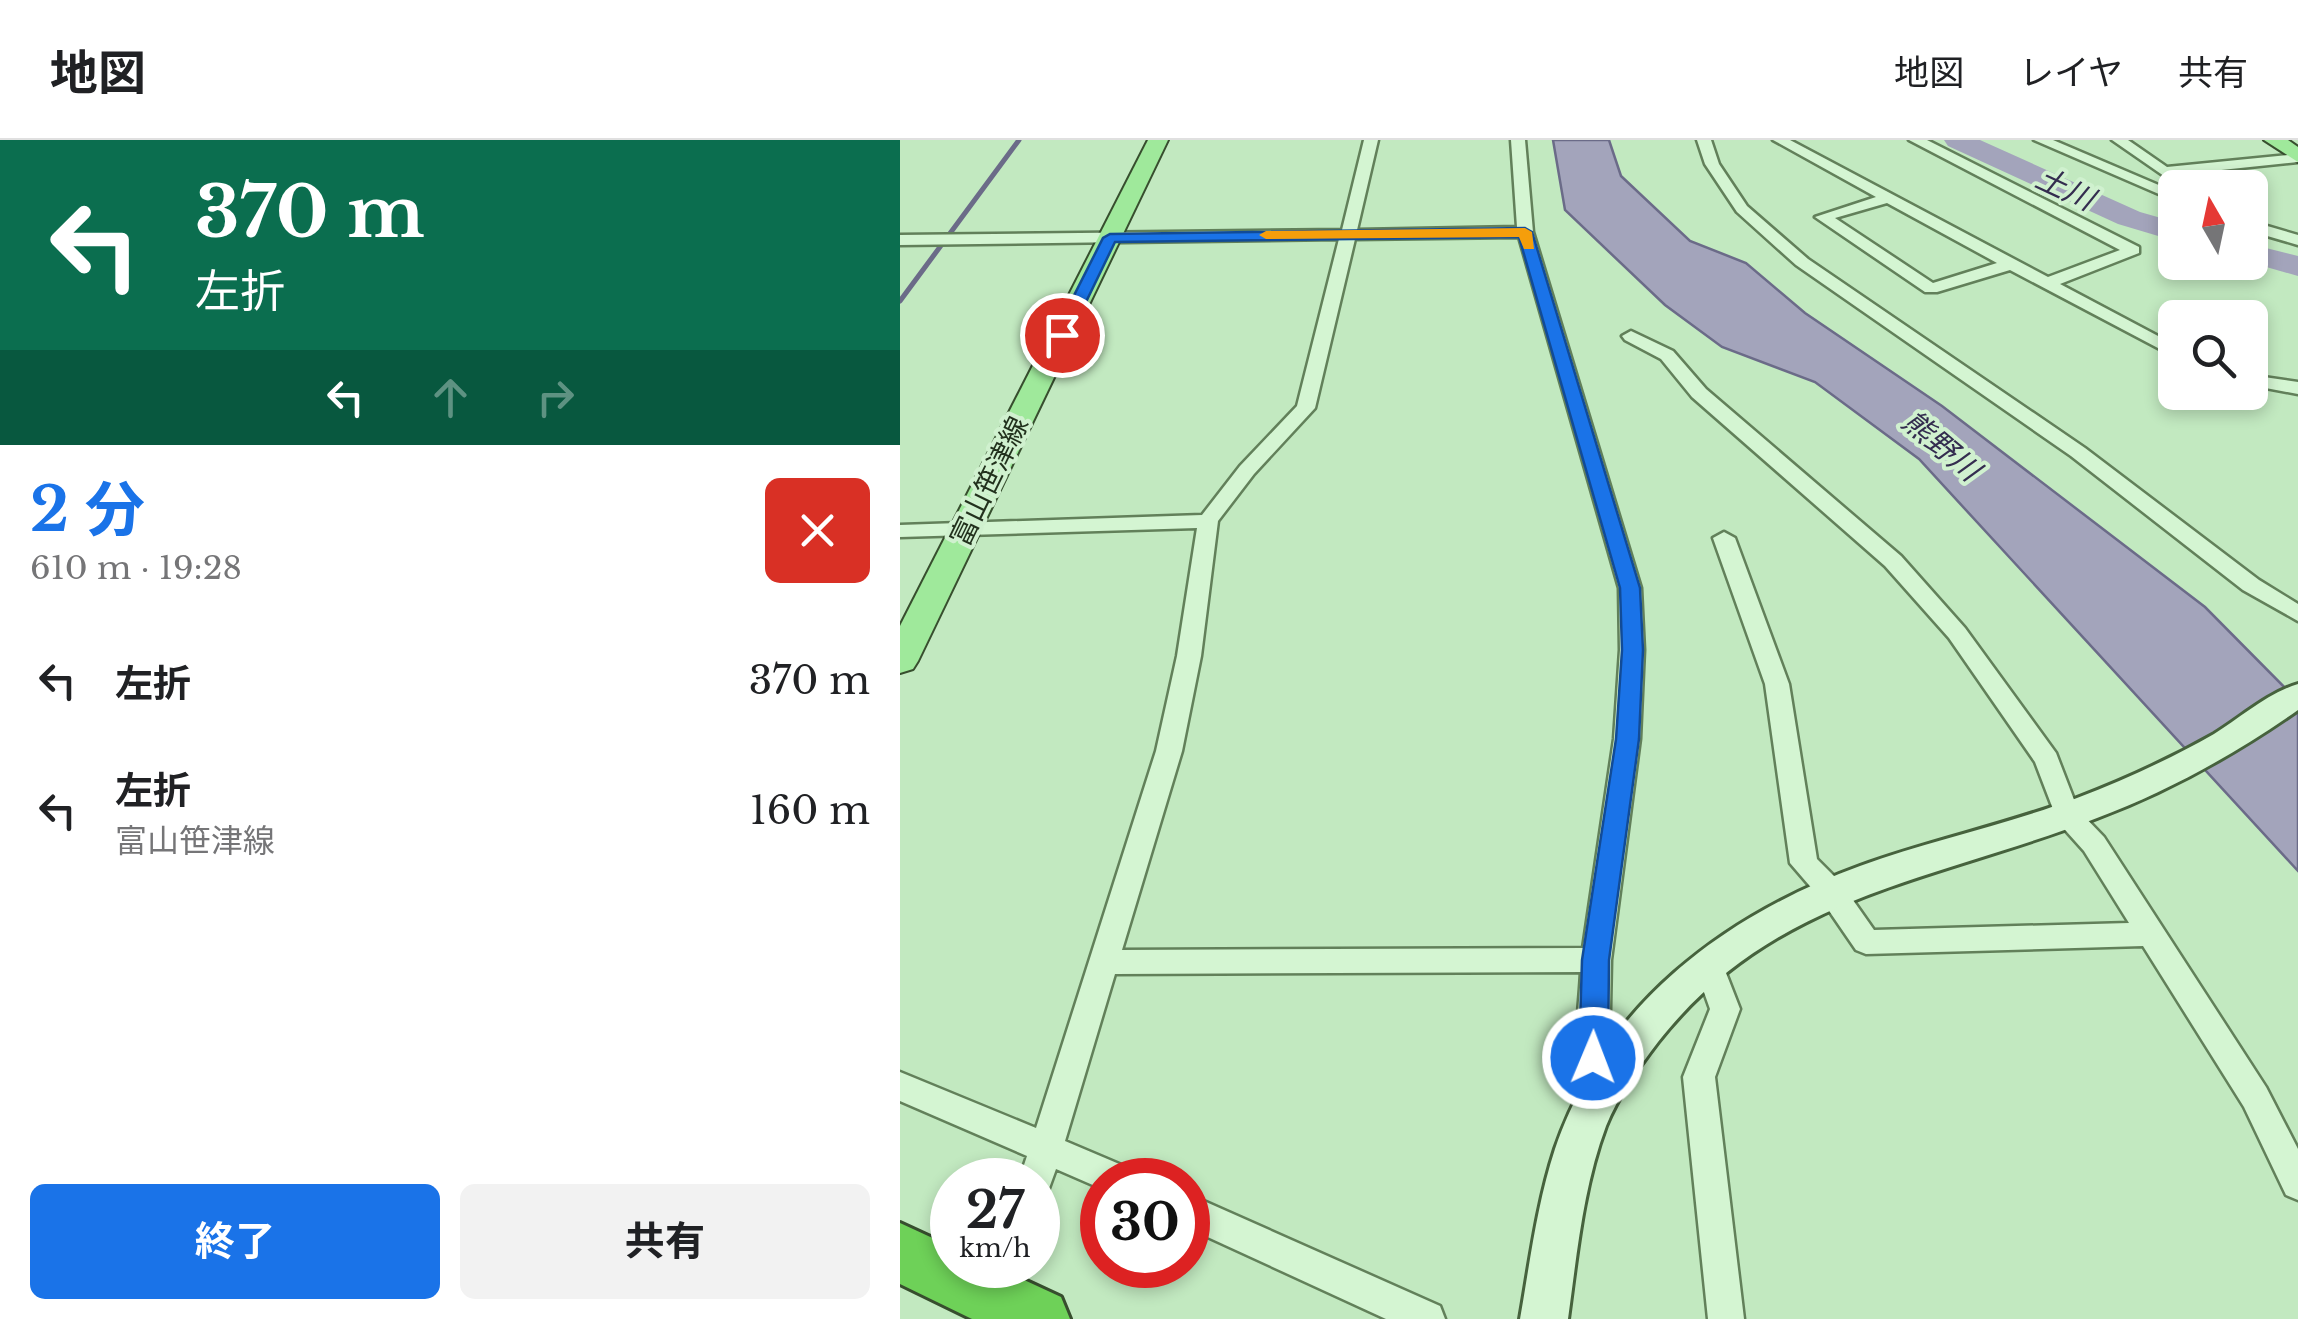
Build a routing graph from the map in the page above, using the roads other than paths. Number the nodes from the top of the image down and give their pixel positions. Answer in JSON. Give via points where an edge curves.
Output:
{"nodes":[{"id":1,"x":1158,"y":140,"type":"edge"},
{"id":2,"x":1371,"y":140,"type":"edge"},
{"id":3,"x":1518,"y":140,"type":"edge"},
{"id":4,"x":1704,"y":140,"type":"edge"},
{"id":5,"x":1780,"y":140,"type":"edge"},
{"id":6,"x":1916,"y":140,"type":"edge"},
{"id":7,"x":2041,"y":140,"type":"edge"},
{"id":8,"x":2120,"y":140,"type":"edge"},
{"id":9,"x":2274,"y":140,"type":"edge"},
{"id":10,"x":2298,"y":157,"type":"edge"},
{"id":11,"x":2161,"y":170,"type":"edge"},
{"id":12,"x":2182,"y":170,"type":"edge"},
{"id":13,"x":2158,"y":173,"type":"edge"},
{"id":14,"x":2124,"y":176,"type":"junction"},
{"id":15,"x":2158,"y":190,"type":"edge"},
{"id":16,"x":1889,"y":198,"type":"junction"},
{"id":17,"x":2268,"y":231,"type":"edge"},
{"id":18,"x":1525,"y":232,"type":"junction"},
{"id":19,"x":1347,"y":234,"type":"junction"},
{"id":20,"x":1110,"y":238,"type":"junction"},
{"id":21,"x":900,"y":240,"type":"edge"},
{"id":22,"x":2298,"y":240,"type":"edge"},
{"id":23,"x":2011,"y":264,"type":"junction"},
{"id":24,"x":2047,"y":283,"type":"junction"},
{"id":25,"x":1631,"y":336,"type":"dead end"},
{"id":26,"x":2158,"y":343,"type":"edge"},
{"id":27,"x":2268,"y":383,"type":"edge"},
{"id":28,"x":2298,"y":388,"type":"edge"},
{"id":29,"x":1208,"y":522,"type":"junction"},
{"id":30,"x":965,"y":529,"type":"junction"},
{"id":31,"x":900,"y":531,"type":"edge"},
{"id":32,"x":1724,"y":538,"type":"dead end"},
{"id":33,"x":2298,"y":614,"type":"edge"},
{"id":34,"x":900,"y":661,"type":"edge"},
{"id":35,"x":2298,"y":694,"type":"edge"},
{"id":36,"x":2075,"y":813,"type":"junction"},
{"id":37,"x":1831,"y":890,"type":"junction"},
{"id":38,"x":2152,"y":934,"type":"junction"},
{"id":39,"x":1596,"y":960,"type":"junction"},
{"id":40,"x":1102,"y":962,"type":"junction"},
{"id":41,"x":1709,"y":964,"type":"junction"},
{"id":42,"x":900,"y":1086,"type":"edge"},
{"id":43,"x":1598,"y":1099,"type":"junction"},
{"id":44,"x":1046,"y":1147,"type":"junction"},
{"id":45,"x":1043,"y":1158,"type":"edge"},
{"id":46,"x":1080,"y":1162,"type":"edge"},
{"id":47,"x":2298,"y":1184,"type":"edge"},
{"id":48,"x":1210,"y":1221,"type":"edge"},
{"id":49,"x":900,"y":1253,"type":"edge"},
{"id":50,"x":1039,"y":1319,"type":"edge"},
{"id":51,"x":1427,"y":1319,"type":"edge"},
{"id":52,"x":1544,"y":1319,"type":"edge"},
{"id":53,"x":1726,"y":1319,"type":"edge"}],
"edges":[{"from":1,"to":20,"type":"main road","name":"富山笹津線"},
{"from":2,"to":19,"type":"street"},
{"from":3,"to":18,"type":"street"},
{"from":4,"to":33,"type":"street","via":[[1742,209],[1802,262]]},
{"from":5,"to":16,"type":"street"},
{"from":6,"to":24,"type":"street","via":[[2134,250]]},
{"from":7,"to":14,"type":"street"},
{"from":8,"to":11,"type":"street"},
{"from":9,"to":10,"type":"main road"},
{"from":10,"to":12,"type":"street"},
{"from":13,"to":14,"type":"street"},
{"from":14,"to":15,"type":"street"},
{"from":16,"to":23,"type":"street"},
{"from":16,"to":23,"type":"street","via":[[1823,218],[1931,289]]},
{"from":17,"to":22,"type":"street"},
{"from":18,"to":19,"type":"street"},
{"from":18,"to":39,"type":"street","via":[[1630,588],[1627,739]]},
{"from":19,"to":20,"type":"street"},
{"from":19,"to":29,"type":"street","via":[[1306,408]]},
{"from":20,"to":21,"type":"street"},
{"from":20,"to":30,"type":"main road","name":"富山笹津線"},
{"from":23,"to":24,"type":"street"},
{"from":24,"to":26,"type":"street"},
{"from":25,"to":36,"type":"street","via":[[1668,355],[1699,392],[1906,576],[1957,634]]},
{"from":27,"to":28,"type":"street"},
{"from":29,"to":30,"type":"street"},
{"from":29,"to":40,"type":"street","via":[[1169,751]]},
{"from":30,"to":31,"type":"street"},
{"from":30,"to":34,"type":"main road","name":"富山笹津線"},
{"from":32,"to":37,"type":"street","via":[[1778,684],[1804,863]]},
{"from":35,"to":36,"type":"street","via":[[2221,746]]},
{"from":36,"to":37,"type":"street"},
{"from":36,"to":38,"type":"street"},
{"from":37,"to":38,"type":"street","via":[[1866,942]]},
{"from":37,"to":41,"type":"street","via":[[1749,932]]},
{"from":38,"to":47,"type":"street","via":[[2255,1098]]},
{"from":39,"to":40,"type":"street"},
{"from":39,"to":43,"type":"street"},
{"from":40,"to":44,"type":"street"},
{"from":41,"to":43,"type":"street","via":[[1679,988]]},
{"from":41,"to":53,"type":"street","via":[[1725,1008],[1699,1077]]},
{"from":42,"to":44,"type":"street"},
{"from":43,"to":52,"type":"street","via":[[1578,1147]]},
{"from":44,"to":45,"type":"street"},
{"from":44,"to":46,"type":"street"},
{"from":48,"to":51,"type":"street"},
{"from":49,"to":50,"type":"highway"}]}
